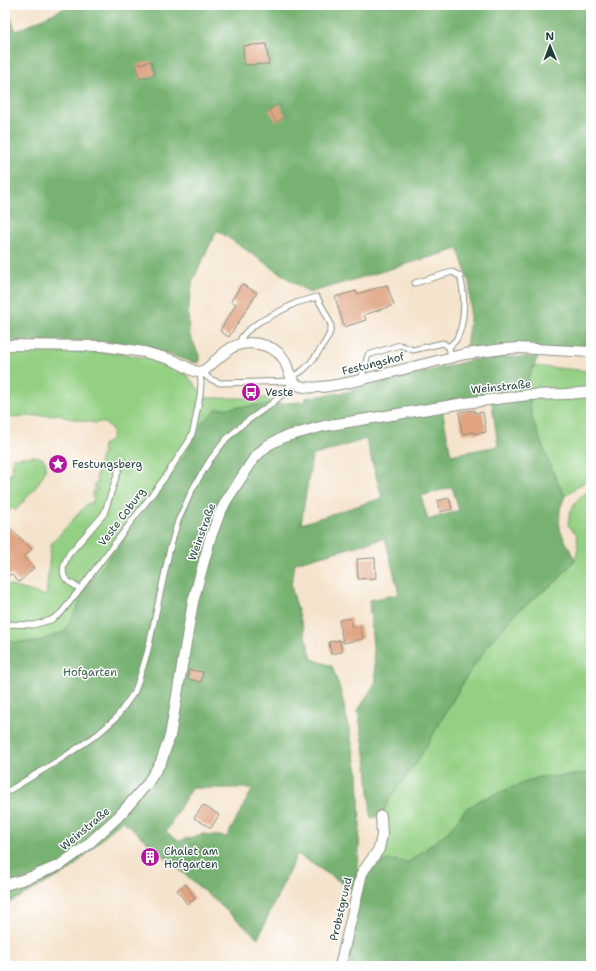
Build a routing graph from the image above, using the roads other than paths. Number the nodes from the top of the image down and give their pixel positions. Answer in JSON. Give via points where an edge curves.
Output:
{"nodes":[{"id":1,"x":415,"y":283,"type":"dead end"},
{"id":2,"x":5,"y":345,"type":"edge"},
{"id":3,"x":240,"y":345,"type":"junction"},
{"id":4,"x":450,"y":352,"type":"junction"},
{"id":5,"x":591,"y":352,"type":"edge"},
{"id":6,"x":200,"y":372,"type":"junction"},
{"id":7,"x":292,"y":379,"type":"junction"},
{"id":8,"x":360,"y":380,"type":"junction"},
{"id":9,"x":591,"y":392,"type":"edge"},
{"id":10,"x":119,"y":469,"type":"dead end"},
{"id":11,"x":80,"y":589,"type":"junction"},
{"id":12,"x":5,"y":624,"type":"edge"},
{"id":13,"x":5,"y":793,"type":"edge"},
{"id":14,"x":381,"y":816,"type":"dead end"},
{"id":15,"x":5,"y":885,"type":"edge"},
{"id":16,"x":340,"y":966,"type":"edge"}],
"edges":[{"from":1,"to":4,"type":"lane","via":[[452,272],[460,276],[464,304],[462,323]]},
{"from":2,"to":6,"type":"street","via":[[103,346],[144,352]]},
{"from":3,"to":6,"type":"street","via":[[231,348]]},
{"from":3,"to":7,"type":"street","via":[[253,343],[273,349],[283,358]]},
{"from":3,"to":7,"type":"lane","via":[[241,338],[259,322],[296,303],[317,297],[331,325],[328,338],[303,371]]},
{"from":4,"to":5,"type":"street","name":"Festungshof","via":[[465,354],[503,348],[525,348]]},
{"from":4,"to":8,"type":"street","name":"Festungshof"},
{"from":4,"to":8,"type":"lane","via":[[443,343],[413,350],[400,345],[368,355]]},
{"from":6,"to":7,"type":"lane","via":[[210,380],[220,383]]},
{"from":6,"to":11,"type":"lane","name":"Veste Coburg","via":[[200,396],[189,441],[163,480]]},
{"from":7,"to":8,"type":"street","name":"Festungshof","via":[[299,386],[314,388]]},
{"from":7,"to":13,"type":"lane","via":[[282,395],[226,439],[193,488],[178,521],[170,548],[142,670],[134,691],[116,718],[64,757]]},
{"from":9,"to":15,"type":"street","name":"Weinstraße","via":[[529,395],[465,403],[324,426],[284,437],[268,445],[255,457],[226,501],[210,539],[193,602],[170,736],[161,762],[147,784],[119,816],[85,848],[60,865]]},
{"from":10,"to":11,"type":"lane","via":[[104,514],[66,559],[63,569],[66,579]]},
{"from":11,"to":12,"type":"lane","name":"Veste Coburg","via":[[61,613],[51,620],[33,625]]},
{"from":14,"to":16,"type":"street","name":"Probstgrund","via":[[382,835],[379,849],[362,873]]}]}
